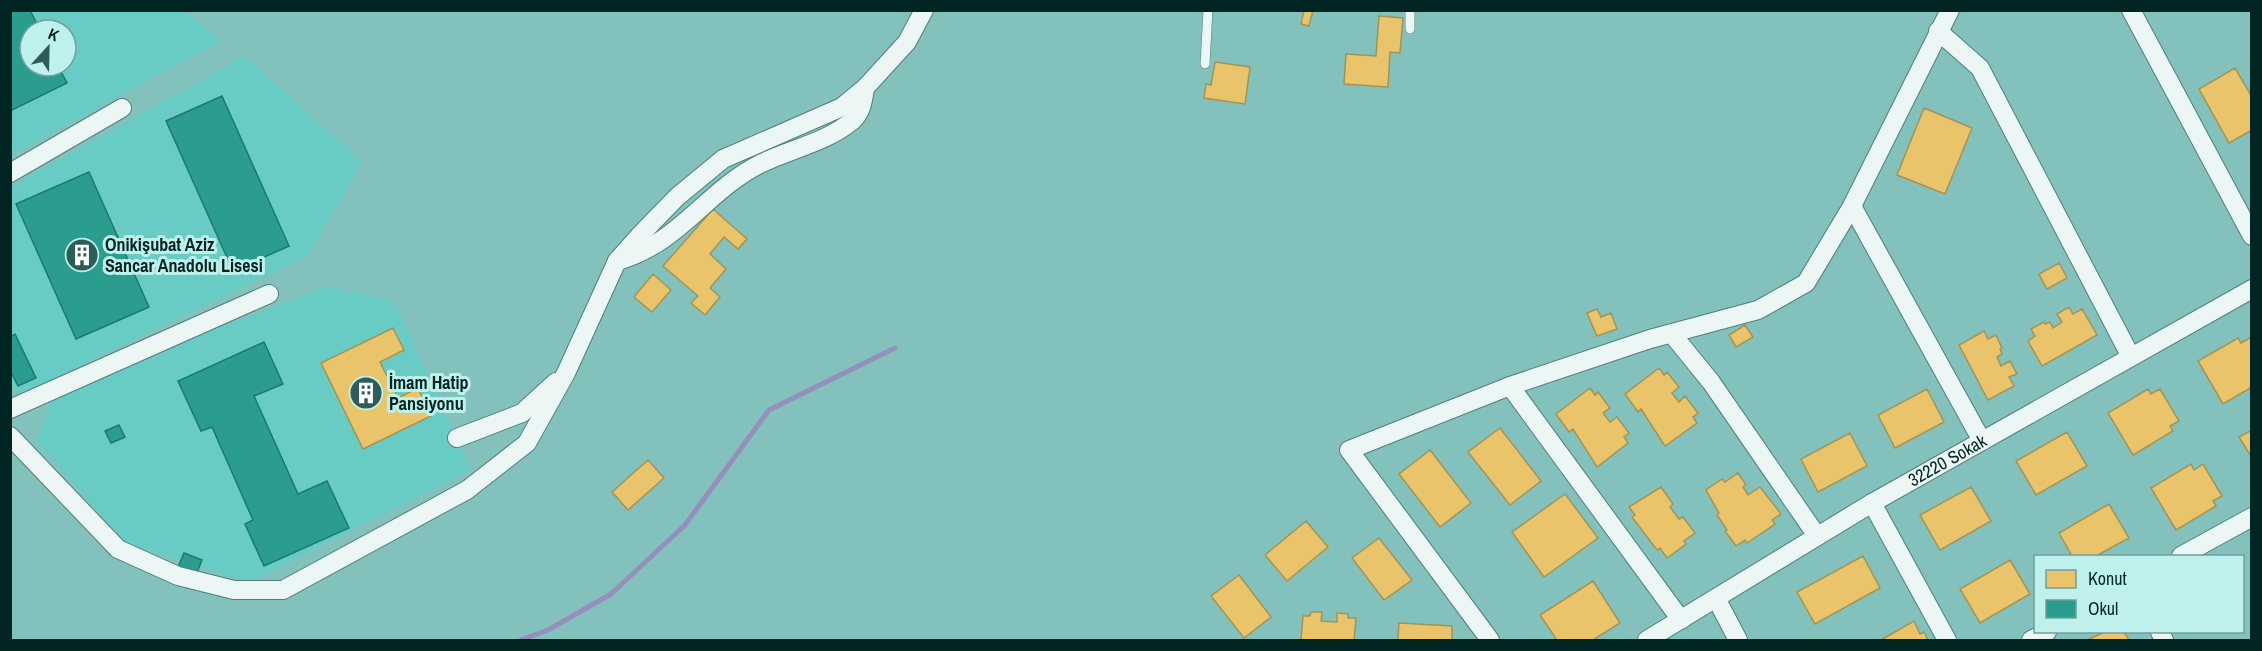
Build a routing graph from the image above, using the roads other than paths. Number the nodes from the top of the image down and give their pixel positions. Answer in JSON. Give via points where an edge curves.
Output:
{"nodes":[{"id":1,"x":924,"y":10,"type":"edge"},
{"id":2,"x":1208,"y":10,"type":"edge"},
{"id":3,"x":1410,"y":10,"type":"edge"},
{"id":4,"x":1950,"y":10,"type":"edge"},
{"id":5,"x":2132,"y":10,"type":"edge"},
{"id":6,"x":1410,"y":29,"type":"dead end"},
{"id":7,"x":1938,"y":31,"type":"junction"},
{"id":8,"x":1205,"y":64,"type":"dead end"},
{"id":9,"x":865,"y":88,"type":"junction"},
{"id":10,"x":122,"y":108,"type":"dead end"},
{"id":11,"x":10,"y":173,"type":"edge"},
{"id":12,"x":1852,"y":206,"type":"junction"},
{"id":13,"x":2252,"y":236,"type":"edge"},
{"id":14,"x":617,"y":261,"type":"junction"},
{"id":15,"x":2250,"y":293,"type":"edge"},
{"id":16,"x":269,"y":294,"type":"dead end"},
{"id":17,"x":1672,"y":334,"type":"junction"},
{"id":18,"x":2131,"y":357,"type":"junction"},
{"id":19,"x":566,"y":373,"type":"junction"},
{"id":20,"x":1510,"y":386,"type":"junction"},
{"id":21,"x":10,"y":409,"type":"edge"},
{"id":22,"x":10,"y":436,"type":"edge"},
{"id":23,"x":458,"y":438,"type":"dead end"},
{"id":24,"x":1982,"y":441,"type":"junction"},
{"id":25,"x":1872,"y":503,"type":"junction"},
{"id":26,"x":2252,"y":517,"type":"edge"},
{"id":27,"x":1817,"y":536,"type":"junction"},
{"id":28,"x":2183,"y":555,"type":"edge"},
{"id":29,"x":1716,"y":597,"type":"junction"},
{"id":30,"x":1681,"y":620,"type":"junction"},
{"id":31,"x":2045,"y":633,"type":"edge"},
{"id":32,"x":1490,"y":640,"type":"edge"},
{"id":33,"x":1647,"y":640,"type":"edge"},
{"id":34,"x":1738,"y":640,"type":"edge"},
{"id":35,"x":1947,"y":640,"type":"edge"},
{"id":36,"x":2031,"y":640,"type":"edge"}],
"edges":[{"from":1,"to":9,"type":"street","via":[[907,42]]},
{"from":2,"to":8,"type":"lane"},
{"from":3,"to":6,"type":"lane"},
{"from":4,"to":7,"type":"street"},
{"from":5,"to":13,"type":"street"},
{"from":7,"to":12,"type":"street"},
{"from":7,"to":18,"type":"street","via":[[1980,69]]},
{"from":9,"to":14,"type":"street","via":[[842,107],[723,159],[677,197]]},
{"from":9,"to":14,"type":"street","via":[[861,111],[853,120],[806,146],[759,164],[642,255]]},
{"from":10,"to":11,"type":"street"},
{"from":12,"to":17,"type":"street","via":[[1806,283],[1758,310]]},
{"from":12,"to":24,"type":"street"},
{"from":14,"to":19,"type":"street"},
{"from":15,"to":18,"type":"street","name":"32220 Sokak"},
{"from":16,"to":21,"type":"street"},
{"from":17,"to":20,"type":"street"},
{"from":17,"to":27,"type":"street","via":[[1711,382]]},
{"from":18,"to":24,"type":"street","name":"32220 Sokak"},
{"from":19,"to":22,"type":"street","via":[[527,443],[467,490],[283,590],[234,590],[178,576],[118,549]]},
{"from":19,"to":23,"type":"street","via":[[522,413]]},
{"from":20,"to":30,"type":"street"},
{"from":20,"to":32,"type":"street","via":[[1349,450]]},
{"from":24,"to":25,"type":"street","name":"32220 Sokak"},
{"from":25,"to":27,"type":"street","name":"32220 Sokak"},
{"from":25,"to":35,"type":"street"},
{"from":26,"to":28,"type":"street"},
{"from":27,"to":29,"type":"street","name":"32220 Sokak"},
{"from":29,"to":30,"type":"street","name":"32220 Sokak"},
{"from":29,"to":34,"type":"street"},
{"from":30,"to":33,"type":"street","name":"32220 Sokak"},
{"from":31,"to":36,"type":"street"}]}
